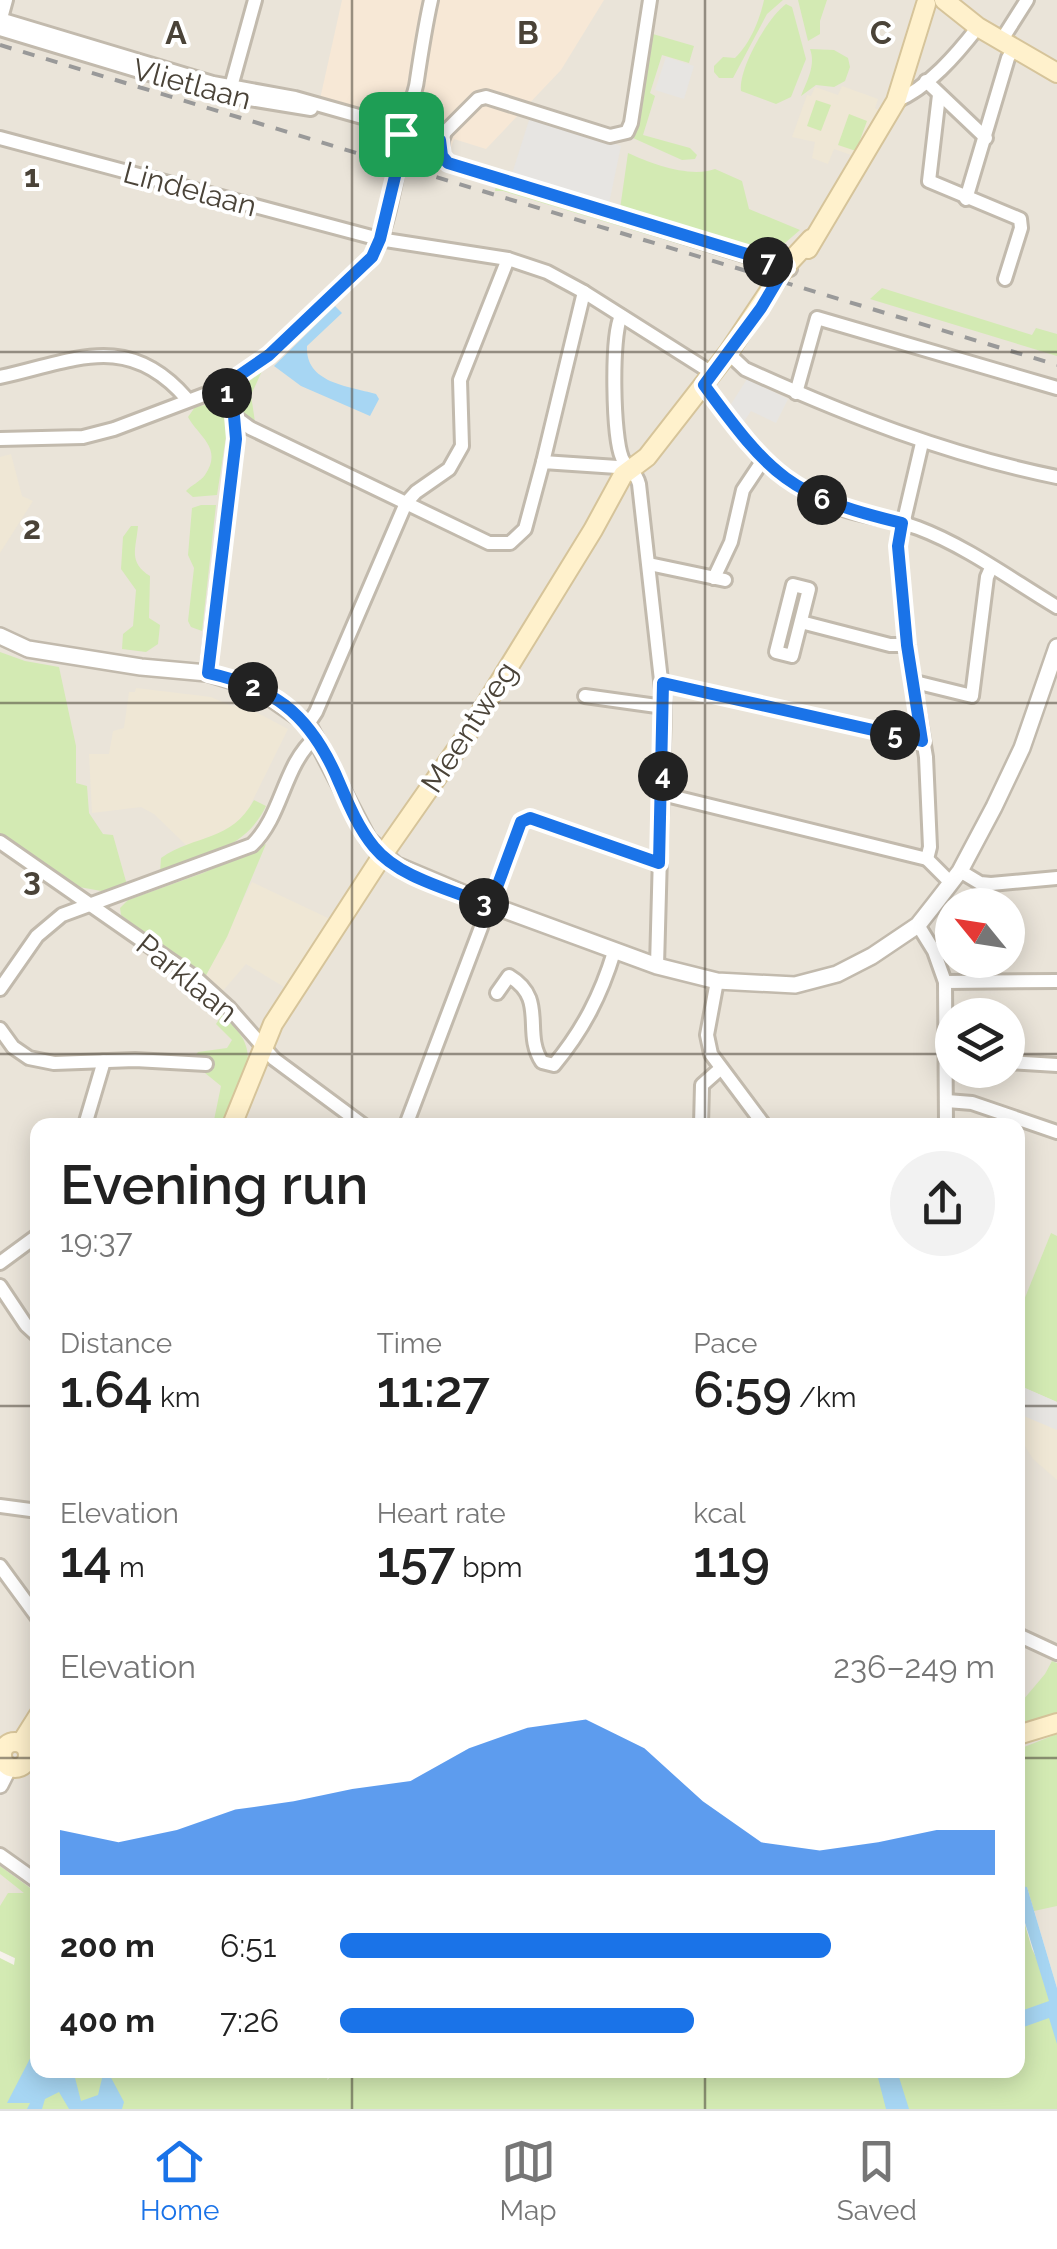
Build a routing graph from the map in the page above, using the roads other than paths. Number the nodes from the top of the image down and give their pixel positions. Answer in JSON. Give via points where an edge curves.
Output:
{"nodes":[{"id":1,"x":6,"y":0,"type":"edge"},
{"id":2,"x":255,"y":0,"type":"edge"},
{"id":3,"x":431,"y":0,"type":"edge"},
{"id":4,"x":650,"y":0,"type":"edge"},
{"id":5,"x":1027,"y":0,"type":"edge"},
{"id":6,"x":934,"y":1,"type":"edge"},
{"id":7,"x":0,"y":22,"type":"edge"},
{"id":8,"x":978,"y":27,"type":"junction"},
{"id":9,"x":1008,"y":45,"type":"junction"},
{"id":10,"x":1057,"y":74,"type":"edge"},
{"id":11,"x":926,"y":82,"type":"junction"},
{"id":12,"x":230,"y":92,"type":"junction"},
{"id":13,"x":939,"y":95,"type":"junction"},
{"id":14,"x":896,"y":101,"type":"junction"},
{"id":15,"x":401,"y":134,"type":"junction"},
{"id":16,"x":0,"y":138,"type":"edge"},
{"id":17,"x":440,"y":138,"type":"junction"},
{"id":18,"x":986,"y":138,"type":"junction"},
{"id":19,"x":966,"y":199,"type":"junction"},
{"id":20,"x":380,"y":239,"type":"junction"},
{"id":21,"x":508,"y":258,"type":"junction"},
{"id":22,"x":789,"y":269,"type":"junction"},
{"id":23,"x":1005,"y":278,"type":"dead end"},
{"id":24,"x":584,"y":292,"type":"junction"},
{"id":25,"x":621,"y":316,"type":"junction"},
{"id":26,"x":728,"y":353,"type":"junction"},
{"id":27,"x":0,"y":377,"type":"edge"},
{"id":28,"x":708,"y":379,"type":"junction"},
{"id":29,"x":224,"y":386,"type":"junction"},
{"id":30,"x":1057,"y":388,"type":"edge"},
{"id":31,"x":796,"y":392,"type":"junction"},
{"id":32,"x":187,"y":399,"type":"junction"},
{"id":33,"x":234,"y":416,"type":"junction"},
{"id":34,"x":0,"y":439,"type":"edge"},
{"id":35,"x":922,"y":443,"type":"junction"},
{"id":36,"x":762,"y":460,"type":"junction"},
{"id":37,"x":543,"y":462,"type":"junction"},
{"id":38,"x":632,"y":468,"type":"junction"},
{"id":39,"x":1057,"y":477,"type":"edge"},
{"id":40,"x":406,"y":503,"type":"junction"},
{"id":41,"x":902,"y":523,"type":"junction"},
{"id":42,"x":649,"y":564,"type":"junction"},
{"id":43,"x":991,"y":568,"type":"junction"},
{"id":44,"x":1057,"y":607,"type":"edge"},
{"id":45,"x":800,"y":622,"type":"junction"},
{"id":46,"x":0,"y":636,"type":"edge"},
{"id":47,"x":907,"y":645,"type":"junction"},
{"id":48,"x":1057,"y":647,"type":"edge"},
{"id":49,"x":208,"y":673,"type":"junction"},
{"id":50,"x":914,"y":682,"type":"junction"},
{"id":51,"x":663,"y":683,"type":"junction"},
{"id":52,"x":585,"y":696,"type":"dead end"},
{"id":53,"x":664,"y":707,"type":"junction"},
{"id":54,"x":312,"y":731,"type":"junction"},
{"id":55,"x":922,"y":741,"type":"junction"},
{"id":56,"x":662,"y":794,"type":"junction"},
{"id":57,"x":0,"y":842,"type":"edge"},
{"id":58,"x":382,"y":856,"type":"junction"},
{"id":59,"x":928,"y":859,"type":"junction"},
{"id":60,"x":659,"y":863,"type":"junction"},
{"id":61,"x":955,"y":877,"type":"junction"},
{"id":62,"x":1057,"y":878,"type":"edge"},
{"id":63,"x":92,"y":904,"type":"junction"},
{"id":64,"x":490,"y":906,"type":"junction"},
{"id":65,"x":918,"y":925,"type":"junction"},
{"id":66,"x":614,"y":952,"type":"junction"},
{"id":67,"x":657,"y":966,"type":"junction"},
{"id":68,"x":718,"y":981,"type":"junction"},
{"id":69,"x":945,"y":982,"type":"junction"},
{"id":70,"x":1057,"y":982,"type":"edge"},
{"id":71,"x":0,"y":989,"type":"edge"},
{"id":72,"x":497,"y":993,"type":"dead end"},
{"id":73,"x":946,"y":998,"type":"edge"},
{"id":74,"x":0,"y":1030,"type":"edge"},
{"id":75,"x":263,"y":1045,"type":"junction"},
{"id":76,"x":104,"y":1061,"type":"junction"},
{"id":77,"x":1025,"y":1063,"type":"edge"},
{"id":78,"x":206,"y":1064,"type":"dead end"},
{"id":79,"x":1057,"y":1065,"type":"edge"},
{"id":80,"x":720,"y":1069,"type":"junction"},
{"id":81,"x":947,"y":1088,"type":"edge"},
{"id":82,"x":946,"y":1101,"type":"junction"},
{"id":83,"x":87,"y":1118,"type":"edge"},
{"id":84,"x":235,"y":1118,"type":"edge"},
{"id":85,"x":354,"y":1118,"type":"edge"},
{"id":86,"x":409,"y":1118,"type":"edge"},
{"id":87,"x":701,"y":1118,"type":"edge"},
{"id":88,"x":758,"y":1118,"type":"edge"},
{"id":89,"x":946,"y":1118,"type":"edge"},
{"id":90,"x":1014,"y":1118,"type":"edge"},
{"id":91,"x":1025,"y":1121,"type":"edge"},
{"id":92,"x":1057,"y":1132,"type":"edge"},
{"id":93,"x":30,"y":1241,"type":"edge"},
{"id":94,"x":0,"y":1263,"type":"edge"},
{"id":95,"x":0,"y":1286,"type":"edge"},
{"id":96,"x":30,"y":1329,"type":"edge"},
{"id":97,"x":0,"y":1506,"type":"edge"},
{"id":98,"x":30,"y":1510,"type":"edge"},
{"id":99,"x":0,"y":1566,"type":"edge"},
{"id":100,"x":30,"y":1607,"type":"edge"},
{"id":101,"x":1025,"y":1637,"type":"edge"},
{"id":102,"x":1057,"y":1653,"type":"edge"},
{"id":103,"x":1057,"y":1723,"type":"edge"},
{"id":104,"x":30,"y":1729,"type":"edge"},
{"id":105,"x":1025,"y":1733,"type":"edge"},
{"id":106,"x":15,"y":1760,"type":"edge"},
{"id":107,"x":0,"y":1785,"type":"edge"},
{"id":108,"x":0,"y":1855,"type":"edge"},
{"id":109,"x":30,"y":1876,"type":"edge"}],
"edges":[{"from":1,"to":7,"type":"street"},
{"from":2,"to":12,"type":"street"},
{"from":3,"to":15,"type":"street"},
{"from":4,"to":17,"type":"street","via":[[627,132],[610,136],[486,97]]},
{"from":5,"to":9,"type":"street"},
{"from":6,"to":8,"type":"main road"},
{"from":6,"to":14,"type":"main road","name":"Meentweg"},
{"from":7,"to":12,"type":"street","name":"Vlietlaan"},
{"from":8,"to":9,"type":"main road"},
{"from":8,"to":11,"type":"street"},
{"from":9,"to":10,"type":"main road"},
{"from":9,"to":18,"type":"street"},
{"from":11,"to":13,"type":"street"},
{"from":11,"to":14,"type":"street"},
{"from":12,"to":15,"type":"street","name":"Vlietlaan","via":[[295,98]]},
{"from":13,"to":18,"type":"street"},
{"from":13,"to":19,"type":"street","via":[[929,181]]},
{"from":14,"to":22,"type":"main road","name":"Meentweg"},
{"from":15,"to":17,"type":"street"},
{"from":15,"to":20,"type":"street"},
{"from":16,"to":20,"type":"street","name":"Lindelaan"},
{"from":17,"to":22,"type":"street","via":[[448,163]]},
{"from":18,"to":19,"type":"street"},
{"from":19,"to":23,"type":"street","via":[[1020,219]]},
{"from":20,"to":21,"type":"street","name":"Lindelaan"},
{"from":20,"to":29,"type":"street","via":[[366,264],[269,355]]},
{"from":21,"to":24,"type":"street","name":"Lindelaan"},
{"from":21,"to":40,"type":"street","via":[[460,380],[462,446],[449,469]]},
{"from":22,"to":26,"type":"main road","name":"Meentweg"},
{"from":24,"to":25,"type":"street","name":"Lindelaan"},
{"from":24,"to":37,"type":"street"},
{"from":25,"to":28,"type":"street","name":"Lindelaan"},
{"from":25,"to":38,"type":"street","via":[[614,375],[621,456]]},
{"from":26,"to":28,"type":"main road","name":"Meentweg"},
{"from":26,"to":31,"type":"street","via":[[745,369]]},
{"from":27,"to":32,"type":"street","via":[[95,354],[162,375]]},
{"from":28,"to":36,"type":"street"},
{"from":28,"to":38,"type":"main road","name":"Meentweg"},
{"from":29,"to":32,"type":"street"},
{"from":29,"to":33,"type":"street"},
{"from":30,"to":31,"type":"street","via":[[818,318]]},
{"from":31,"to":35,"type":"street"},
{"from":32,"to":34,"type":"street","via":[[83,437]]},
{"from":33,"to":40,"type":"street"},
{"from":33,"to":49,"type":"street"},
{"from":35,"to":39,"type":"street"},
{"from":35,"to":41,"type":"street"},
{"from":36,"to":41,"type":"street","via":[[809,494]]},
{"from":36,"to":42,"type":"street","via":[[743,490],[719,579]]},
{"from":37,"to":38,"type":"street"},
{"from":37,"to":40,"type":"street","via":[[525,530],[510,543],[490,543]]},
{"from":38,"to":42,"type":"street"},
{"from":38,"to":58,"type":"main road","name":"Meentweg","via":[[468,733]]},
{"from":40,"to":54,"type":"street"},
{"from":41,"to":43,"type":"street"},
{"from":41,"to":47,"type":"street"},
{"from":42,"to":51,"type":"street"},
{"from":43,"to":44,"type":"street"},
{"from":43,"to":50,"type":"street","via":[[972,696]]},
{"from":45,"to":45,"type":"street","via":[[809,589],[793,585],[776,652],[792,656]]},
{"from":45,"to":47,"type":"street"},
{"from":46,"to":49,"type":"street","via":[[28,649]]},
{"from":47,"to":50,"type":"street"},
{"from":48,"to":61,"type":"street","via":[[1022,748]]},
{"from":49,"to":54,"type":"street","via":[[256,688]]},
{"from":50,"to":55,"type":"street"},
{"from":51,"to":53,"type":"street"},
{"from":51,"to":55,"type":"street"},
{"from":52,"to":53,"type":"street"},
{"from":53,"to":56,"type":"street"},
{"from":54,"to":58,"type":"street","via":[[350,811]]},
{"from":54,"to":63,"type":"street","via":[[265,832],[252,845]]},
{"from":55,"to":59,"type":"street"},
{"from":56,"to":59,"type":"street"},
{"from":56,"to":60,"type":"street"},
{"from":57,"to":63,"type":"street","name":"Parklaan"},
{"from":58,"to":64,"type":"street"},
{"from":58,"to":75,"type":"main road","name":"Meentweg"},
{"from":59,"to":61,"type":"street"},
{"from":60,"to":64,"type":"street","via":[[530,818],[521,822]]},
{"from":60,"to":67,"type":"street"},
{"from":61,"to":62,"type":"street","via":[[991,884]]},
{"from":61,"to":65,"type":"street"},
{"from":63,"to":71,"type":"street","via":[[62,915],[38,936]]},
{"from":63,"to":75,"type":"street","name":"Parklaan","via":[[197,979]]},
{"from":64,"to":66,"type":"street"},
{"from":64,"to":86,"type":"street"},
{"from":65,"to":68,"type":"street","via":[[823,978],[795,985]]},
{"from":65,"to":69,"type":"street"},
{"from":66,"to":67,"type":"street"},
{"from":66,"to":72,"type":"street","via":[[602,992],[554,1064],[536,1054],[531,997],[522,984],[509,976]]},
{"from":67,"to":68,"type":"street"},
{"from":68,"to":80,"type":"street","via":[[707,1034]]},
{"from":69,"to":70,"type":"street"},
{"from":69,"to":73,"type":"street"},
{"from":74,"to":76,"type":"street","via":[[29,1058]]},
{"from":75,"to":84,"type":"main road","name":"Meentweg"},
{"from":75,"to":85,"type":"street","name":"Parklaan"},
{"from":76,"to":78,"type":"street"},
{"from":76,"to":83,"type":"street"},
{"from":77,"to":79,"type":"street"},
{"from":80,"to":87,"type":"street","via":[[702,1085]]},
{"from":80,"to":88,"type":"street"},
{"from":81,"to":82,"type":"street"},
{"from":82,"to":89,"type":"street"},
{"from":82,"to":90,"type":"street"},
{"from":91,"to":92,"type":"street"},
{"from":93,"to":94,"type":"street"},
{"from":95,"to":96,"type":"street"},
{"from":97,"to":98,"type":"street"},
{"from":99,"to":100,"type":"street"},
{"from":101,"to":102,"type":"street"},
{"from":103,"to":105,"type":"main road"},
{"from":104,"to":106,"type":"main road","via":[[21,1743],[28,1754]]},
{"from":106,"to":107,"type":"street"},
{"from":108,"to":109,"type":"street"}]}
